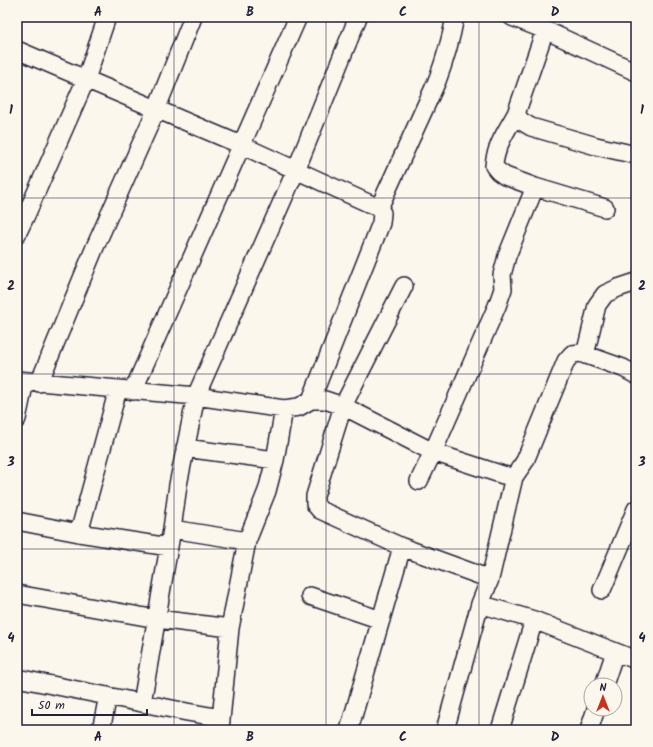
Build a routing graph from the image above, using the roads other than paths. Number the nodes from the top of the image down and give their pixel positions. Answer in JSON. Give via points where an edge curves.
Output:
{"nodes":[{"id":1,"x":107,"y":17,"type":"edge"},
{"id":2,"x":193,"y":17,"type":"edge"},
{"id":3,"x":298,"y":17,"type":"edge"},
{"id":4,"x":358,"y":17,"type":"edge"},
{"id":5,"x":455,"y":17,"type":"edge"},
{"id":6,"x":512,"y":17,"type":"edge"},
{"id":7,"x":538,"y":24,"type":"edge"},
{"id":8,"x":17,"y":50,"type":"edge"},
{"id":9,"x":636,"y":72,"type":"edge"},
{"id":10,"x":86,"y":79,"type":"junction"},
{"id":11,"x":156,"y":110,"type":"junction"},
{"id":12,"x":516,"y":114,"type":"junction"},
{"id":13,"x":241,"y":145,"type":"junction"},
{"id":14,"x":636,"y":156,"type":"edge"},
{"id":15,"x":296,"y":170,"type":"junction"},
{"id":16,"x":535,"y":187,"type":"junction"},
{"id":17,"x":379,"y":208,"type":"junction"},
{"id":18,"x":605,"y":208,"type":"dead end"},
{"id":19,"x":17,"y":234,"type":"edge"},
{"id":20,"x":636,"y":282,"type":"edge"},
{"id":21,"x":404,"y":286,"type":"dead end"},
{"id":22,"x":585,"y":355,"type":"junction"},
{"id":23,"x":636,"y":375,"type":"edge"},
{"id":24,"x":27,"y":381,"type":"edge"},
{"id":25,"x":125,"y":390,"type":"junction"},
{"id":26,"x":196,"y":396,"type":"junction"},
{"id":27,"x":311,"y":400,"type":"junction"},
{"id":28,"x":343,"y":406,"type":"junction"},
{"id":29,"x":284,"y":409,"type":"junction"},
{"id":30,"x":17,"y":419,"type":"edge"},
{"id":31,"x":185,"y":448,"type":"junction"},
{"id":32,"x":433,"y":452,"type":"junction"},
{"id":33,"x":275,"y":460,"type":"junction"},
{"id":34,"x":514,"y":477,"type":"junction"},
{"id":35,"x":419,"y":481,"type":"dead end"},
{"id":36,"x":636,"y":509,"type":"edge"},
{"id":37,"x":17,"y":521,"type":"edge"},
{"id":38,"x":172,"y":529,"type":"junction"},
{"id":39,"x":79,"y":533,"type":"junction"},
{"id":40,"x":247,"y":541,"type":"junction"},
{"id":41,"x":169,"y":547,"type":"junction"},
{"id":42,"x":402,"y":547,"type":"junction"},
{"id":43,"x":490,"y":579,"type":"junction"},
{"id":44,"x":602,"y":590,"type":"dead end"},
{"id":45,"x":17,"y":594,"type":"edge"},
{"id":46,"x":310,"y":596,"type":"dead end"},
{"id":47,"x":480,"y":604,"type":"junction"},
{"id":48,"x":157,"y":619,"type":"junction"},
{"id":49,"x":381,"y":620,"type":"junction"},
{"id":50,"x":534,"y":620,"type":"junction"},
{"id":51,"x":230,"y":628,"type":"junction"},
{"id":52,"x":615,"y":652,"type":"junction"},
{"id":53,"x":636,"y":660,"type":"edge"},
{"id":54,"x":607,"y":677,"type":"edge"},
{"id":55,"x":17,"y":678,"type":"edge"},
{"id":56,"x":108,"y":696,"type":"junction"},
{"id":57,"x":142,"y":703,"type":"junction"},
{"id":58,"x":593,"y":717,"type":"edge"},
{"id":59,"x":220,"y":724,"type":"edge"},
{"id":60,"x":101,"y":730,"type":"edge"},
{"id":61,"x":348,"y":730,"type":"edge"},
{"id":62,"x":445,"y":730,"type":"edge"},
{"id":63,"x":500,"y":730,"type":"edge"},
{"id":64,"x":589,"y":730,"type":"edge"}],
"edges":[{"from":1,"to":10,"type":"street"},
{"from":2,"to":11,"type":"street"},
{"from":3,"to":13,"type":"street"},
{"from":4,"to":15,"type":"street"},
{"from":5,"to":17,"type":"street","via":[[444,64]]},
{"from":6,"to":7,"type":"street"},
{"from":7,"to":9,"type":"street"},
{"from":7,"to":12,"type":"street"},
{"from":8,"to":10,"type":"street"},
{"from":10,"to":11,"type":"street"},
{"from":10,"to":19,"type":"street"},
{"from":11,"to":13,"type":"street"},
{"from":11,"to":24,"type":"street","via":[[95,247]]},
{"from":12,"to":14,"type":"street","via":[[521,121],[531,127]]},
{"from":12,"to":16,"type":"street","via":[[497,150],[494,166],[505,176]]},
{"from":13,"to":15,"type":"street"},
{"from":13,"to":25,"type":"street"},
{"from":15,"to":17,"type":"street"},
{"from":15,"to":26,"type":"street"},
{"from":16,"to":18,"type":"street"},
{"from":16,"to":32,"type":"street","via":[[507,256],[497,306]]},
{"from":17,"to":27,"type":"street","via":[[382,213],[381,222]]},
{"from":20,"to":22,"type":"street","via":[[605,294],[597,305]]},
{"from":21,"to":28,"type":"street"},
{"from":22,"to":23,"type":"street"},
{"from":22,"to":34,"type":"street","via":[[572,354],[566,361],[525,461]]},
{"from":24,"to":25,"type":"street"},
{"from":24,"to":30,"type":"street"},
{"from":25,"to":26,"type":"street"},
{"from":25,"to":39,"type":"street"},
{"from":26,"to":29,"type":"street"},
{"from":26,"to":31,"type":"street"},
{"from":27,"to":28,"type":"street","via":[[325,400]]},
{"from":27,"to":29,"type":"street","via":[[299,407]]},
{"from":28,"to":32,"type":"street"},
{"from":28,"to":42,"type":"street","via":[[315,496],[315,504],[320,510]]},
{"from":29,"to":33,"type":"street"},
{"from":31,"to":33,"type":"street"},
{"from":31,"to":38,"type":"street"},
{"from":32,"to":34,"type":"street"},
{"from":32,"to":35,"type":"street"},
{"from":33,"to":40,"type":"street","via":[[267,491]]},
{"from":34,"to":43,"type":"street"},
{"from":36,"to":44,"type":"street"},
{"from":37,"to":39,"type":"street"},
{"from":38,"to":40,"type":"street"},
{"from":38,"to":41,"type":"street"},
{"from":39,"to":41,"type":"street"},
{"from":40,"to":51,"type":"street"},
{"from":41,"to":48,"type":"street"},
{"from":42,"to":43,"type":"street"},
{"from":42,"to":49,"type":"street"},
{"from":43,"to":47,"type":"street"},
{"from":45,"to":48,"type":"street"},
{"from":46,"to":49,"type":"street"},
{"from":47,"to":50,"type":"street"},
{"from":47,"to":62,"type":"street"},
{"from":48,"to":51,"type":"street"},
{"from":48,"to":57,"type":"street"},
{"from":49,"to":61,"type":"street"},
{"from":50,"to":52,"type":"street"},
{"from":50,"to":63,"type":"street"},
{"from":51,"to":59,"type":"street"},
{"from":52,"to":53,"type":"street"},
{"from":52,"to":54,"type":"street"},
{"from":55,"to":56,"type":"street"},
{"from":56,"to":57,"type":"street"},
{"from":56,"to":60,"type":"street"},
{"from":57,"to":59,"type":"street","via":[[187,712]]},
{"from":58,"to":64,"type":"street"}]}
